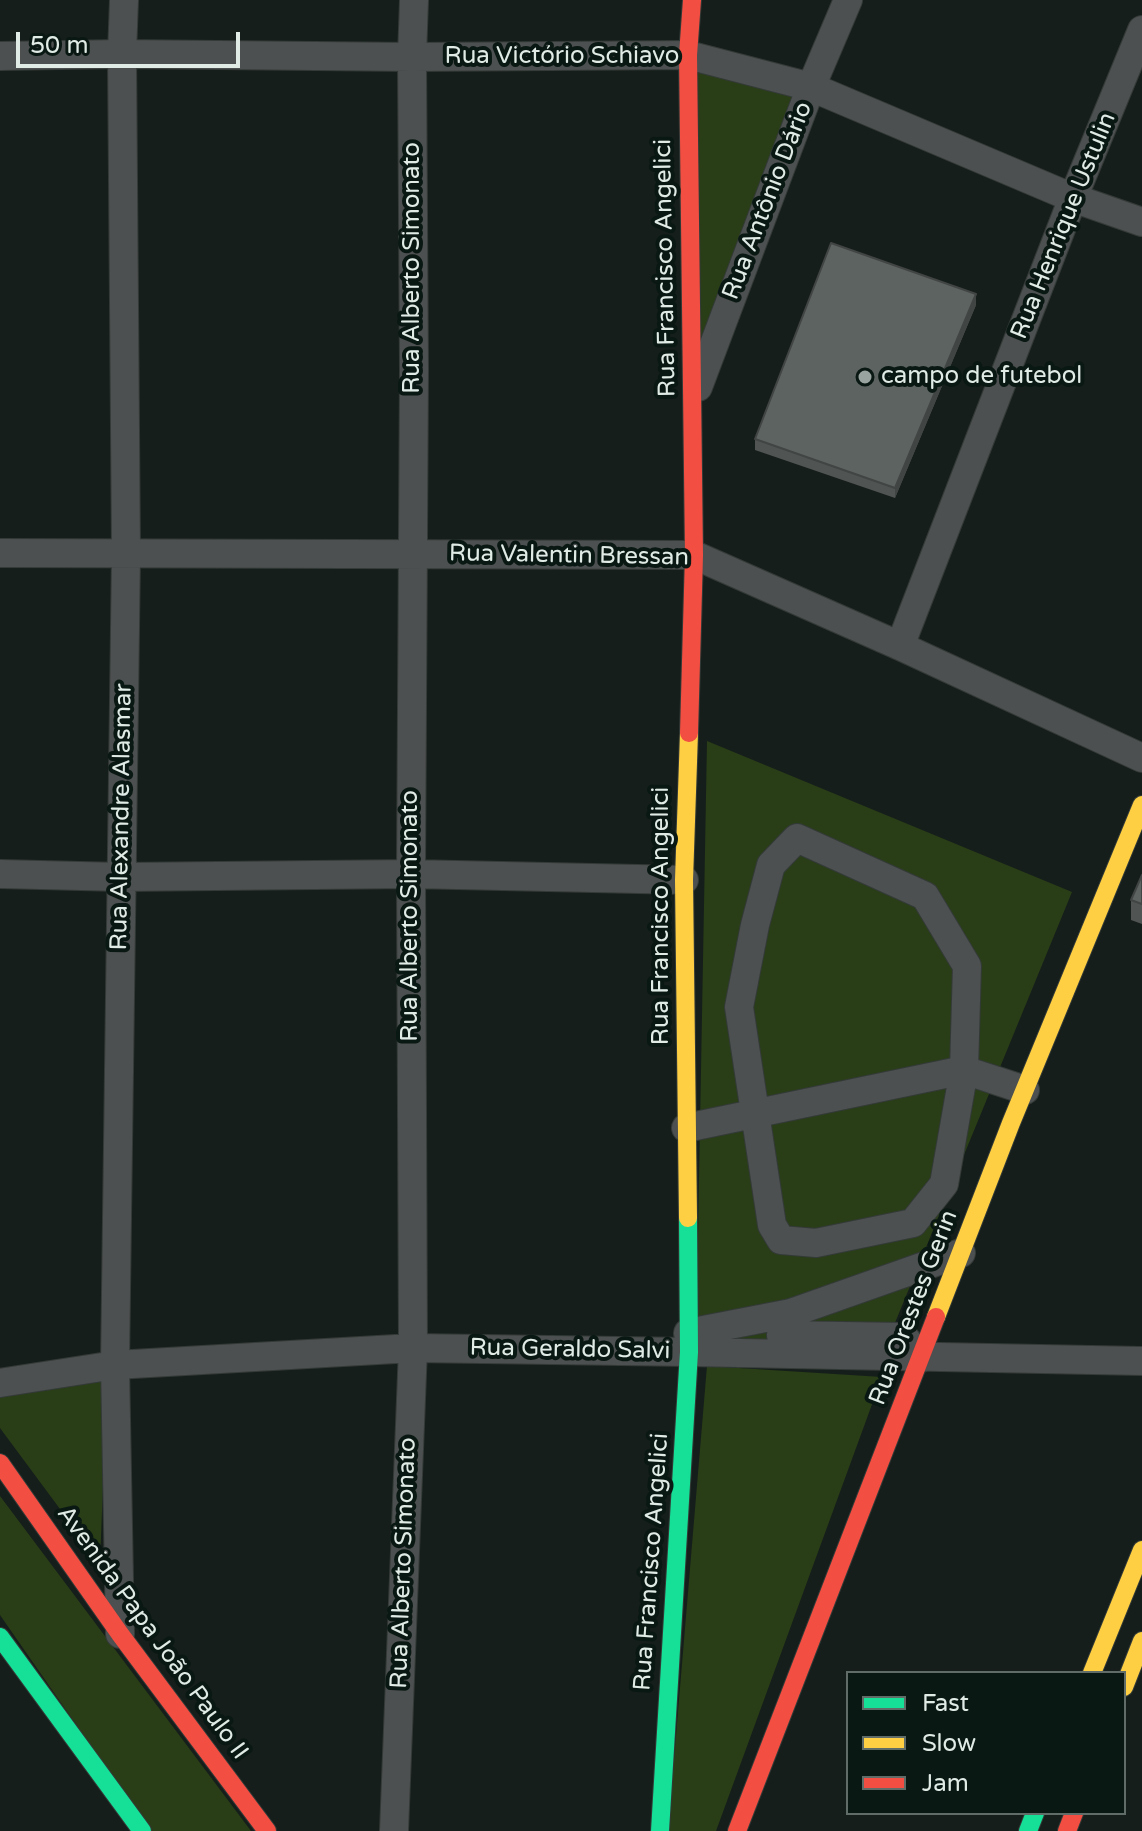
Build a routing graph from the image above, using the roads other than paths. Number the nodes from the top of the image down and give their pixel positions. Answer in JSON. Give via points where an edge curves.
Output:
{"nodes":[{"id":1,"x":124,"y":0,"type":"edge"},
{"id":2,"x":414,"y":0,"type":"edge"},
{"id":3,"x":692,"y":0,"type":"edge"},
{"id":4,"x":848,"y":0,"type":"edge"},
{"id":5,"x":1142,"y":30,"type":"edge"},
{"id":6,"x":122,"y":54,"type":"junction"},
{"id":7,"x":688,"y":55,"type":"junction"},
{"id":8,"x":0,"y":56,"type":"edge"},
{"id":9,"x":412,"y":57,"type":"junction"},
{"id":10,"x":811,"y":87,"type":"junction"},
{"id":11,"x":1073,"y":198,"type":"junction"},
{"id":12,"x":1142,"y":222,"type":"edge"},
{"id":13,"x":692,"y":403,"type":"junction"},
{"id":14,"x":0,"y":553,"type":"edge"},
{"id":15,"x":126,"y":554,"type":"junction"},
{"id":16,"x":412,"y":555,"type":"junction"},
{"id":17,"x":694,"y":555,"type":"junction"},
{"id":18,"x":900,"y":646,"type":"junction"},
{"id":19,"x":1142,"y":758,"type":"edge"},
{"id":20,"x":1142,"y":805,"type":"edge"},
{"id":21,"x":0,"y":874,"type":"edge"},
{"id":22,"x":411,"y":874,"type":"junction"},
{"id":23,"x":121,"y":877,"type":"junction"},
{"id":24,"x":684,"y":880,"type":"junction"},
{"id":25,"x":964,"y":1070,"type":"junction"},
{"id":26,"x":1025,"y":1090,"type":"junction"},
{"id":27,"x":754,"y":1113,"type":"junction"},
{"id":28,"x":686,"y":1128,"type":"junction"},
{"id":29,"x":961,"y":1253,"type":"junction"},
{"id":30,"x":688,"y":1342,"type":"junction"},
{"id":31,"x":918,"y":1342,"type":"junction"},
{"id":32,"x":413,"y":1348,"type":"junction"},
{"id":33,"x":1142,"y":1361,"type":"edge"},
{"id":34,"x":115,"y":1365,"type":"junction"},
{"id":35,"x":0,"y":1383,"type":"edge"},
{"id":36,"x":0,"y":1463,"type":"edge"},
{"id":37,"x":1142,"y":1550,"type":"edge"},
{"id":38,"x":120,"y":1634,"type":"junction"},
{"id":39,"x":0,"y":1637,"type":"edge"},
{"id":40,"x":1142,"y":1641,"type":"edge"},
{"id":41,"x":1093,"y":1671,"type":"edge"},
{"id":42,"x":1126,"y":1682,"type":"edge"},
{"id":43,"x":142,"y":1831,"type":"edge"},
{"id":44,"x":267,"y":1831,"type":"edge"},
{"id":45,"x":394,"y":1831,"type":"edge"},
{"id":46,"x":660,"y":1831,"type":"edge"},
{"id":47,"x":737,"y":1831,"type":"edge"}],
"edges":[{"from":1,"to":6,"type":"street","name":"Rua Alexandre Alasmar"},
{"from":2,"to":9,"type":"street","name":"Rua Alberto Simonato"},
{"from":3,"to":7,"type":"street","name":"Rua Francisco Angelici"},
{"from":4,"to":10,"type":"street","name":"Rua Antônio Dário"},
{"from":5,"to":11,"type":"street","name":"Rua Henrique Ustulin"},
{"from":6,"to":8,"type":"street","name":"Rua Victório Schiavo"},
{"from":6,"to":9,"type":"street","name":"Rua Victório Schiavo"},
{"from":6,"to":15,"type":"street","name":"Rua Alexandre Alasmar"},
{"from":7,"to":9,"type":"street","name":"Rua Victório Schiavo"},
{"from":7,"to":10,"type":"street","name":"Rua Victório Schiavo"},
{"from":7,"to":13,"type":"street","name":"Rua Francisco Angelici"},
{"from":9,"to":16,"type":"street","name":"Rua Alberto Simonato"},
{"from":10,"to":11,"type":"street","name":"Rua Victório Schiavo"},
{"from":10,"to":13,"type":"street","name":"Rua Antônio Dário"},
{"from":11,"to":12,"type":"street","name":"Rua Victório Schiavo"},
{"from":11,"to":18,"type":"street","name":"Rua Henrique Ustulin"},
{"from":13,"to":17,"type":"street","name":"Rua Francisco Angelici"},
{"from":14,"to":15,"type":"street","name":"Rua Valentin Bressan"},
{"from":15,"to":16,"type":"street","name":"Rua Valentin Bressan"},
{"from":15,"to":23,"type":"street","name":"Rua Alexandre Alasmar"},
{"from":16,"to":17,"type":"street","name":"Rua Valentin Bressan"},
{"from":16,"to":22,"type":"street","name":"Rua Alberto Simonato"},
{"from":17,"to":18,"type":"street","name":"Rua Valentin Bressan"},
{"from":17,"to":24,"type":"street","name":"Rua Francisco Angelici"},
{"from":18,"to":19,"type":"street","name":"Rua Valentin Bressan"},
{"from":20,"to":26,"type":"street","name":"Rua Orestes Gerin"},
{"from":21,"to":23,"type":"street"},
{"from":22,"to":23,"type":"street"},
{"from":22,"to":24,"type":"street"},
{"from":22,"to":32,"type":"street","name":"Rua Alberto Simonato"},
{"from":23,"to":34,"type":"street","name":"Rua Alexandre Alasmar"},
{"from":24,"to":28,"type":"street","name":"Rua Francisco Angelici"},
{"from":25,"to":26,"type":"street"},
{"from":25,"to":27,"type":"street"},
{"from":25,"to":27,"type":"street","via":[[944,1184],[913,1223],[816,1243],[781,1240],[772,1225]]},
{"from":25,"to":27,"type":"street","via":[[967,966],[925,896],[797,838],[771,865],[739,1007]]},
{"from":26,"to":29,"type":"street","name":"Rua Orestes Gerin"},
{"from":27,"to":28,"type":"street"},
{"from":28,"to":30,"type":"street","name":"Rua Francisco Angelici"},
{"from":29,"to":30,"type":"street","via":[[791,1313]]},
{"from":29,"to":31,"type":"street","name":"Rua Orestes Gerin"},
{"from":30,"to":31,"type":"street"},
{"from":30,"to":32,"type":"street","name":"Rua Geraldo Salvi"},
{"from":30,"to":46,"type":"street","name":"Rua Francisco Angelici"},
{"from":31,"to":33,"type":"street"},
{"from":31,"to":47,"type":"street","name":"Rua Orestes Gerin"},
{"from":32,"to":34,"type":"street","name":"Rua Geraldo Salvi"},
{"from":32,"to":45,"type":"street","name":"Rua Alberto Simonato"},
{"from":34,"to":35,"type":"street","name":"Rua Geraldo Salvi"},
{"from":34,"to":38,"type":"street","name":"Rua Alexandre Alasmar"},
{"from":36,"to":38,"type":"street","name":"Avenida Papa João Paulo II"},
{"from":37,"to":41,"type":"street"},
{"from":38,"to":44,"type":"street","name":"Avenida Papa João Paulo II"},
{"from":39,"to":43,"type":"street"},
{"from":40,"to":42,"type":"street"}]}
